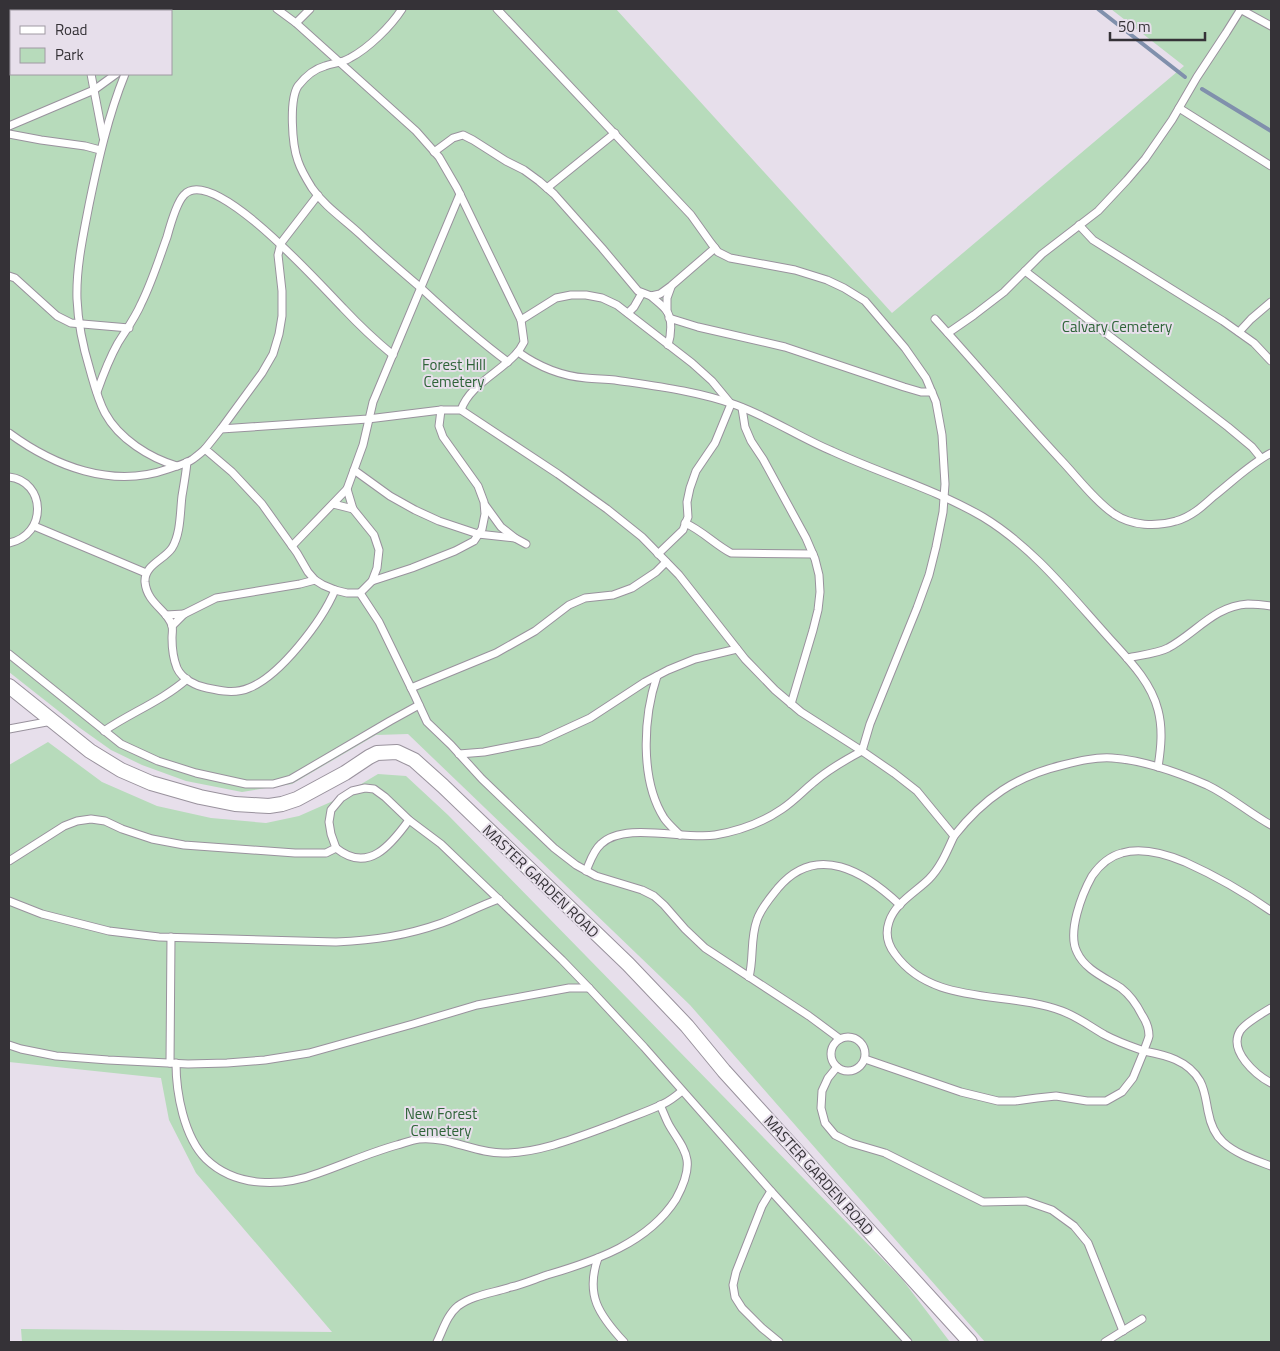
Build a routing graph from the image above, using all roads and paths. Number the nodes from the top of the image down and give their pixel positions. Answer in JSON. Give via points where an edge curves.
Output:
{"nodes":[{"id":1,"x":278,"y":9,"type":"edge"},
{"id":2,"x":310,"y":9,"type":"edge"},
{"id":3,"x":402,"y":9,"type":"edge"},
{"id":4,"x":497,"y":9,"type":"edge"},
{"id":5,"x":1241,"y":9,"type":"edge"},
{"id":6,"x":296,"y":23,"type":"junction"},
{"id":7,"x":1271,"y":26,"type":"edge"},
{"id":8,"x":340,"y":63,"type":"junction"},
{"id":9,"x":91,"y":75,"type":"edge"},
{"id":10,"x":115,"y":75,"type":"edge"},
{"id":11,"x":125,"y":75,"type":"edge"},
{"id":12,"x":94,"y":90,"type":"junction"},
{"id":13,"x":1179,"y":108,"type":"junction"},
{"id":14,"x":9,"y":126,"type":"edge"},
{"id":15,"x":9,"y":134,"type":"edge"},
{"id":16,"x":615,"y":134,"type":"junction"},
{"id":17,"x":104,"y":139,"type":"junction"},
{"id":18,"x":100,"y":150,"type":"junction"},
{"id":19,"x":434,"y":152,"type":"junction"},
{"id":20,"x":1271,"y":166,"type":"edge"},
{"id":21,"x":547,"y":188,"type":"junction"},
{"id":22,"x":460,"y":194,"type":"junction"},
{"id":23,"x":318,"y":195,"type":"junction"},
{"id":24,"x":1079,"y":225,"type":"junction"},
{"id":25,"x":281,"y":243,"type":"junction"},
{"id":26,"x":715,"y":248,"type":"junction"},
{"id":27,"x":1025,"y":271,"type":"junction"},
{"id":28,"x":9,"y":276,"type":"edge"},
{"id":29,"x":671,"y":286,"type":"junction"},
{"id":30,"x":420,"y":288,"type":"junction"},
{"id":31,"x":642,"y":293,"type":"junction"},
{"id":32,"x":651,"y":296,"type":"junction"},
{"id":33,"x":1271,"y":302,"type":"edge"},
{"id":34,"x":628,"y":313,"type":"junction"},
{"id":35,"x":668,"y":314,"type":"junction"},
{"id":36,"x":935,"y":318,"type":"dead end"},
{"id":37,"x":520,"y":320,"type":"junction"},
{"id":38,"x":79,"y":324,"type":"junction"},
{"id":39,"x":129,"y":328,"type":"junction"},
{"id":40,"x":1239,"y":332,"type":"junction"},
{"id":41,"x":948,"y":333,"type":"junction"},
{"id":42,"x":668,"y":345,"type":"junction"},
{"id":43,"x":518,"y":352,"type":"junction"},
{"id":44,"x":393,"y":355,"type":"junction"},
{"id":45,"x":1271,"y":361,"type":"edge"},
{"id":46,"x":508,"y":362,"type":"junction"},
{"id":47,"x":97,"y":392,"type":"junction"},
{"id":48,"x":932,"y":392,"type":"junction"},
{"id":49,"x":731,"y":404,"type":"junction"},
{"id":50,"x":742,"y":408,"type":"junction"},
{"id":51,"x":441,"y":410,"type":"junction"},
{"id":52,"x":461,"y":410,"type":"junction"},
{"id":53,"x":368,"y":419,"type":"junction"},
{"id":54,"x":221,"y":429,"type":"junction"},
{"id":55,"x":9,"y":433,"type":"edge"},
{"id":56,"x":205,"y":450,"type":"junction"},
{"id":57,"x":1271,"y":453,"type":"edge"},
{"id":58,"x":1261,"y":458,"type":"junction"},
{"id":59,"x":187,"y":462,"type":"junction"},
{"id":60,"x":177,"y":466,"type":"junction"},
{"id":61,"x":354,"y":470,"type":"junction"},
{"id":62,"x":9,"y":478,"type":"edge"},
{"id":63,"x":346,"y":489,"type":"junction"},
{"id":64,"x":944,"y":497,"type":"junction"},
{"id":65,"x":333,"y":504,"type":"junction"},
{"id":66,"x":484,"y":504,"type":"junction"},
{"id":67,"x":353,"y":509,"type":"junction"},
{"id":68,"x":685,"y":523,"type":"junction"},
{"id":69,"x":34,"y":526,"type":"junction"},
{"id":70,"x":478,"y":534,"type":"junction"},
{"id":71,"x":515,"y":538,"type":"junction"},
{"id":72,"x":9,"y":543,"type":"edge"},
{"id":73,"x":526,"y":544,"type":"dead end"},
{"id":74,"x":292,"y":546,"type":"junction"},
{"id":75,"x":658,"y":554,"type":"junction"},
{"id":76,"x":813,"y":554,"type":"junction"},
{"id":77,"x":666,"y":562,"type":"junction"},
{"id":78,"x":146,"y":574,"type":"junction"},
{"id":79,"x":315,"y":580,"type":"junction"},
{"id":80,"x":372,"y":581,"type":"junction"},
{"id":81,"x":335,"y":590,"type":"junction"},
{"id":82,"x":360,"y":593,"type":"junction"},
{"id":83,"x":1271,"y":606,"type":"edge"},
{"id":84,"x":184,"y":614,"type":"junction"},
{"id":85,"x":166,"y":615,"type":"junction"},
{"id":86,"x":172,"y":626,"type":"junction"},
{"id":87,"x":738,"y":649,"type":"junction"},
{"id":88,"x":9,"y":654,"type":"edge"},
{"id":89,"x":1127,"y":658,"type":"junction"},
{"id":90,"x":657,"y":676,"type":"junction"},
{"id":91,"x":187,"y":679,"type":"junction"},
{"id":92,"x":9,"y":686,"type":"edge"},
{"id":93,"x":411,"y":688,"type":"junction"},
{"id":94,"x":791,"y":704,"type":"junction"},
{"id":95,"x":419,"y":705,"type":"junction"},
{"id":96,"x":52,"y":721,"type":"junction"},
{"id":97,"x":9,"y":729,"type":"edge"},
{"id":98,"x":104,"y":731,"type":"junction"},
{"id":99,"x":862,"y":751,"type":"junction"},
{"id":100,"x":459,"y":754,"type":"junction"},
{"id":101,"x":1158,"y":767,"type":"junction"},
{"id":102,"x":409,"y":820,"type":"junction"},
{"id":103,"x":1271,"y":825,"type":"edge"},
{"id":104,"x":680,"y":835,"type":"junction"},
{"id":105,"x":954,"y":836,"type":"junction"},
{"id":106,"x":336,"y":848,"type":"junction"},
{"id":107,"x":9,"y":861,"type":"edge"},
{"id":108,"x":586,"y":871,"type":"junction"},
{"id":109,"x":499,"y":899,"type":"junction"},
{"id":110,"x":9,"y":902,"type":"edge"},
{"id":111,"x":900,"y":905,"type":"junction"},
{"id":112,"x":1271,"y":911,"type":"edge"},
{"id":113,"x":171,"y":937,"type":"junction"},
{"id":114,"x":749,"y":977,"type":"junction"},
{"id":115,"x":589,"y":988,"type":"junction"},
{"id":116,"x":1271,"y":1008,"type":"edge"},
{"id":117,"x":840,"y":1039,"type":"junction"},
{"id":118,"x":9,"y":1045,"type":"edge"},
{"id":119,"x":1144,"y":1051,"type":"junction"},
{"id":120,"x":865,"y":1059,"type":"junction"},
{"id":121,"x":173,"y":1063,"type":"junction"},
{"id":122,"x":837,"y":1067,"type":"junction"},
{"id":123,"x":1271,"y":1083,"type":"edge"},
{"id":124,"x":682,"y":1092,"type":"junction"},
{"id":125,"x":660,"y":1105,"type":"junction"},
{"id":126,"x":1271,"y":1166,"type":"edge"},
{"id":127,"x":770,"y":1191,"type":"junction"},
{"id":128,"x":598,"y":1258,"type":"junction"},
{"id":129,"x":1142,"y":1319,"type":"dead end"},
{"id":130,"x":1123,"y":1331,"type":"junction"},
{"id":131,"x":437,"y":1342,"type":"edge"},
{"id":132,"x":624,"y":1342,"type":"edge"},
{"id":133,"x":779,"y":1342,"type":"edge"},
{"id":134,"x":908,"y":1342,"type":"edge"},
{"id":135,"x":970,"y":1342,"type":"edge"},
{"id":136,"x":1105,"y":1342,"type":"edge"}],
"edges":[{"from":1,"to":6,"type":"lane"},
{"from":2,"to":6,"type":"lane"},
{"from":3,"to":8,"type":"lane","via":[[370,44]]},
{"from":4,"to":16,"type":"lane"},
{"from":5,"to":7,"type":"lane"},
{"from":5,"to":13,"type":"lane"},
{"from":6,"to":8,"type":"lane"},
{"from":8,"to":19,"type":"lane","via":[[416,131]]},
{"from":8,"to":23,"type":"lane","via":[[326,65],[303,79],[294,103],[292,122],[297,161]]},
{"from":9,"to":12,"type":"lane"},
{"from":10,"to":12,"type":"lane"},
{"from":11,"to":17,"type":"lane"},
{"from":12,"to":14,"type":"lane"},
{"from":12,"to":17,"type":"lane"},
{"from":13,"to":20,"type":"lane"},
{"from":13,"to":24,"type":"lane","via":[[1139,166],[1098,210]]},
{"from":15,"to":18,"type":"lane"},
{"from":16,"to":21,"type":"lane"},
{"from":16,"to":26,"type":"lane","via":[[691,215]]},
{"from":17,"to":18,"type":"lane"},
{"from":18,"to":38,"type":"lane","via":[[80,258]]},
{"from":19,"to":21,"type":"lane","via":[[453,138],[463,136],[524,170]]},
{"from":19,"to":22,"type":"lane"},
{"from":21,"to":31,"type":"lane"},
{"from":22,"to":30,"type":"lane"},
{"from":22,"to":37,"type":"lane"},
{"from":23,"to":25,"type":"lane"},
{"from":23,"to":30,"type":"lane"},
{"from":24,"to":27,"type":"lane"},
{"from":24,"to":40,"type":"lane","via":[[1093,240]]},
{"from":25,"to":39,"type":"lane","via":[[240,210],[215,195],[201,189],[184,194]]},
{"from":25,"to":44,"type":"lane"},
{"from":25,"to":54,"type":"lane","via":[[278,255],[282,316],[273,354]]},
{"from":26,"to":29,"type":"lane"},
{"from":26,"to":48,"type":"lane","via":[[730,258],[795,270],[827,280],[865,300],[905,348]]},
{"from":27,"to":41,"type":"lane","via":[[1004,292]]},
{"from":27,"to":58,"type":"lane","via":[[1228,427]]},
{"from":28,"to":38,"type":"lane","via":[[57,316]]},
{"from":29,"to":32,"type":"lane"},
{"from":29,"to":35,"type":"lane","via":[[667,298]]},
{"from":30,"to":44,"type":"lane"},
{"from":30,"to":46,"type":"lane"},
{"from":31,"to":32,"type":"lane"},
{"from":31,"to":34,"type":"lane"},
{"from":32,"to":35,"type":"lane"},
{"from":33,"to":40,"type":"lane"},
{"from":34,"to":37,"type":"lane","via":[[602,298],[572,295],[556,298]]},
{"from":34,"to":42,"type":"lane"},
{"from":35,"to":42,"type":"lane","via":[[671,334]]},
{"from":35,"to":48,"type":"lane","via":[[698,327],[784,348],[904,388]]},
{"from":36,"to":41,"type":"lane"},
{"from":37,"to":43,"type":"lane","via":[[524,342]]},
{"from":38,"to":39,"type":"lane"},
{"from":38,"to":47,"type":"lane"},
{"from":39,"to":47,"type":"lane","via":[[107,365]]},
{"from":40,"to":45,"type":"lane"},
{"from":41,"to":58,"type":"lane","via":[[1101,504],[1137,524],[1160,525],[1178,521],[1198,510]]},
{"from":42,"to":49,"type":"lane","via":[[712,381]]},
{"from":43,"to":46,"type":"lane"},
{"from":43,"to":49,"type":"lane","via":[[560,374],[652,386]]},
{"from":44,"to":53,"type":"lane"},
{"from":46,"to":52,"type":"lane","via":[[464,400]]},
{"from":47,"to":60,"type":"lane","via":[[105,414],[118,431],[150,455]]},
{"from":48,"to":64,"type":"lane","via":[[942,435]]},
{"from":49,"to":50,"type":"lane"},
{"from":49,"to":68,"type":"lane","via":[[715,443],[696,471]]},
{"from":50,"to":64,"type":"lane","via":[[846,457]]},
{"from":50,"to":76,"type":"lane","via":[[745,427]]},
{"from":51,"to":52,"type":"lane"},
{"from":51,"to":53,"type":"lane"},
{"from":51,"to":66,"type":"lane","via":[[439,426],[442,437],[478,486]]},
{"from":52,"to":75,"type":"lane","via":[[607,509]]},
{"from":53,"to":54,"type":"lane"},
{"from":53,"to":61,"type":"lane"},
{"from":54,"to":56,"type":"lane"},
{"from":55,"to":60,"type":"lane","via":[[48,457],[96,474],[135,476],[155,474]]},
{"from":56,"to":59,"type":"lane"},
{"from":56,"to":74,"type":"lane","via":[[232,472],[262,504]]},
{"from":57,"to":58,"type":"lane"},
{"from":59,"to":60,"type":"lane"},
{"from":59,"to":78,"type":"lane","via":[[177,537],[172,549]]},
{"from":61,"to":63,"type":"lane"},
{"from":61,"to":70,"type":"lane","via":[[415,510]]},
{"from":62,"to":69,"type":"lane","via":[[31,489],[38,511]]},
{"from":63,"to":65,"type":"lane"},
{"from":63,"to":67,"type":"lane"},
{"from":64,"to":89,"type":"lane","via":[[984,518],[1017,542],[1060,583]]},
{"from":64,"to":99,"type":"lane","via":[[929,575]]},
{"from":65,"to":67,"type":"lane"},
{"from":65,"to":74,"type":"lane"},
{"from":66,"to":70,"type":"lane","via":[[482,529]]},
{"from":66,"to":71,"type":"lane","via":[[501,527]]},
{"from":67,"to":80,"type":"lane","via":[[374,535],[379,550]]},
{"from":68,"to":75,"type":"lane"},
{"from":68,"to":76,"type":"lane","via":[[731,553]]},
{"from":69,"to":72,"type":"lane","via":[[21,539]]},
{"from":69,"to":78,"type":"lane"},
{"from":70,"to":71,"type":"lane"},
{"from":70,"to":80,"type":"lane","via":[[455,552]]},
{"from":71,"to":73,"type":"lane"},
{"from":74,"to":79,"type":"lane"},
{"from":75,"to":77,"type":"lane"},
{"from":76,"to":94,"type":"lane","via":[[819,575],[818,610]]},
{"from":77,"to":87,"type":"lane"},
{"from":77,"to":93,"type":"lane","via":[[632,588],[613,595],[584,598],[496,654]]},
{"from":78,"to":85,"type":"lane","via":[[150,599]]},
{"from":79,"to":81,"type":"lane"},
{"from":79,"to":84,"type":"lane","via":[[216,598]]},
{"from":80,"to":82,"type":"lane"},
{"from":81,"to":82,"type":"lane"},
{"from":81,"to":91,"type":"lane","via":[[317,623],[285,661],[262,681],[235,692],[201,687]]},
{"from":82,"to":93,"type":"lane","via":[[379,622]]},
{"from":83,"to":89,"type":"lane","via":[[1248,604],[1230,608],[1214,614],[1166,649]]},
{"from":84,"to":85,"type":"lane"},
{"from":84,"to":86,"type":"lane"},
{"from":85,"to":86,"type":"lane"},
{"from":86,"to":91,"type":"lane","via":[[172,654],[178,670]]},
{"from":87,"to":90,"type":"lane","via":[[695,659]]},
{"from":87,"to":94,"type":"lane"},
{"from":88,"to":98,"type":"lane"},
{"from":89,"to":101,"type":"lane","via":[[1150,690],[1158,709],[1161,748]]},
{"from":90,"to":100,"type":"lane","via":[[590,718],[540,741]]},
{"from":90,"to":104,"type":"lane","via":[[647,726],[648,772],[656,803],[665,820]]},
{"from":91,"to":98,"type":"lane"},
{"from":92,"to":96,"type":"street","name":"MASTER GARDEN ROAD"},
{"from":93,"to":95,"type":"lane"},
{"from":94,"to":99,"type":"lane"},
{"from":95,"to":98,"type":"lane","via":[[291,779],[273,784],[246,784],[196,773],[158,761],[121,744]]},
{"from":95,"to":100,"type":"lane","via":[[427,722]]},
{"from":96,"to":97,"type":"lane"},
{"from":96,"to":135,"type":"street","name":"MASTER GARDEN ROAD","via":[[90,752],[121,770],[151,783],[235,804],[269,806],[289,802],[378,753],[397,752],[414,760],[628,964]]},
{"from":99,"to":104,"type":"lane","via":[[829,770],[782,809],[760,821],[714,836]]},
{"from":99,"to":105,"type":"lane","via":[[917,791]]},
{"from":100,"to":108,"type":"lane","via":[[554,848]]},
{"from":101,"to":103,"type":"lane","via":[[1226,795]]},
{"from":101,"to":105,"type":"lane","via":[[1135,761],[1098,758],[1030,774],[976,810]]},
{"from":102,"to":106,"type":"lane","via":[[380,853],[354,858]]},
{"from":102,"to":106,"type":"lane","via":[[374,789],[352,791],[341,798],[332,810],[329,822]]},
{"from":102,"to":109,"type":"lane","via":[[441,844]]},
{"from":104,"to":108,"type":"lane","via":[[615,835],[600,844]]},
{"from":105,"to":111,"type":"lane","via":[[930,878]]},
{"from":106,"to":107,"type":"lane","via":[[326,853],[296,853],[184,845],[152,839],[91,819],[64,826]]},
{"from":108,"to":114,"type":"lane","via":[[654,896],[705,948]]},
{"from":109,"to":113,"type":"lane","via":[[444,923],[373,940],[336,942]]},
{"from":109,"to":115,"type":"lane"},
{"from":110,"to":113,"type":"lane","via":[[109,931]]},
{"from":111,"to":114,"type":"lane","via":[[873,882],[855,872],[819,864],[802,868],[786,878],[757,918],[752,935]]},
{"from":111,"to":119,"type":"lane","via":[[889,922],[890,947],[919,978],[938,987],[1049,1007]]},
{"from":112,"to":119,"type":"lane","via":[[1205,871],[1156,853],[1122,853],[1108,859],[1093,874],[1074,924],[1077,953],[1087,966],[1121,989],[1136,1004],[1146,1021],[1149,1036]]},
{"from":113,"to":121,"type":"lane"},
{"from":114,"to":117,"type":"lane"},
{"from":115,"to":121,"type":"lane","via":[[569,988],[477,1005],[309,1053],[228,1063]]},
{"from":115,"to":124,"type":"lane"},
{"from":116,"to":123,"type":"lane","via":[[1240,1032],[1237,1043],[1248,1064]]},
{"from":117,"to":120,"type":"lane","via":[[851,1037],[861,1042]]},
{"from":117,"to":122,"type":"lane","via":[[831,1052]]},
{"from":118,"to":121,"type":"lane","via":[[56,1056]]},
{"from":119,"to":120,"type":"lane","via":[[1133,1078],[1122,1092],[1096,1101],[1056,1096],[998,1101],[961,1092]]},
{"from":119,"to":126,"type":"lane","via":[[1170,1057],[1192,1070],[1205,1093],[1214,1131],[1222,1141],[1237,1152]]},
{"from":120,"to":122,"type":"lane","via":[[853,1071]]},
{"from":121,"to":125,"type":"lane","via":[[180,1104],[196,1146],[219,1170],[253,1182],[292,1181],[419,1139],[462,1144],[482,1151],[527,1150],[588,1134]]},
{"from":122,"to":130,"type":"lane","via":[[822,1091],[821,1108],[825,1123],[835,1135],[885,1153],[983,1202],[1026,1201],[1052,1210],[1074,1226],[1088,1243]]},
{"from":124,"to":125,"type":"lane"},
{"from":124,"to":127,"type":"lane"},
{"from":125,"to":128,"type":"lane","via":[[687,1160],[686,1177],[680,1193],[656,1223],[638,1237]]},
{"from":127,"to":133,"type":"lane","via":[[733,1285],[735,1297],[742,1308]]},
{"from":127,"to":134,"type":"lane"},
{"from":128,"to":131,"type":"lane","via":[[524,1284],[470,1298],[456,1307]]},
{"from":128,"to":132,"type":"lane","via":[[592,1284],[595,1301]]},
{"from":129,"to":130,"type":"lane"},
{"from":130,"to":136,"type":"lane"}]}
